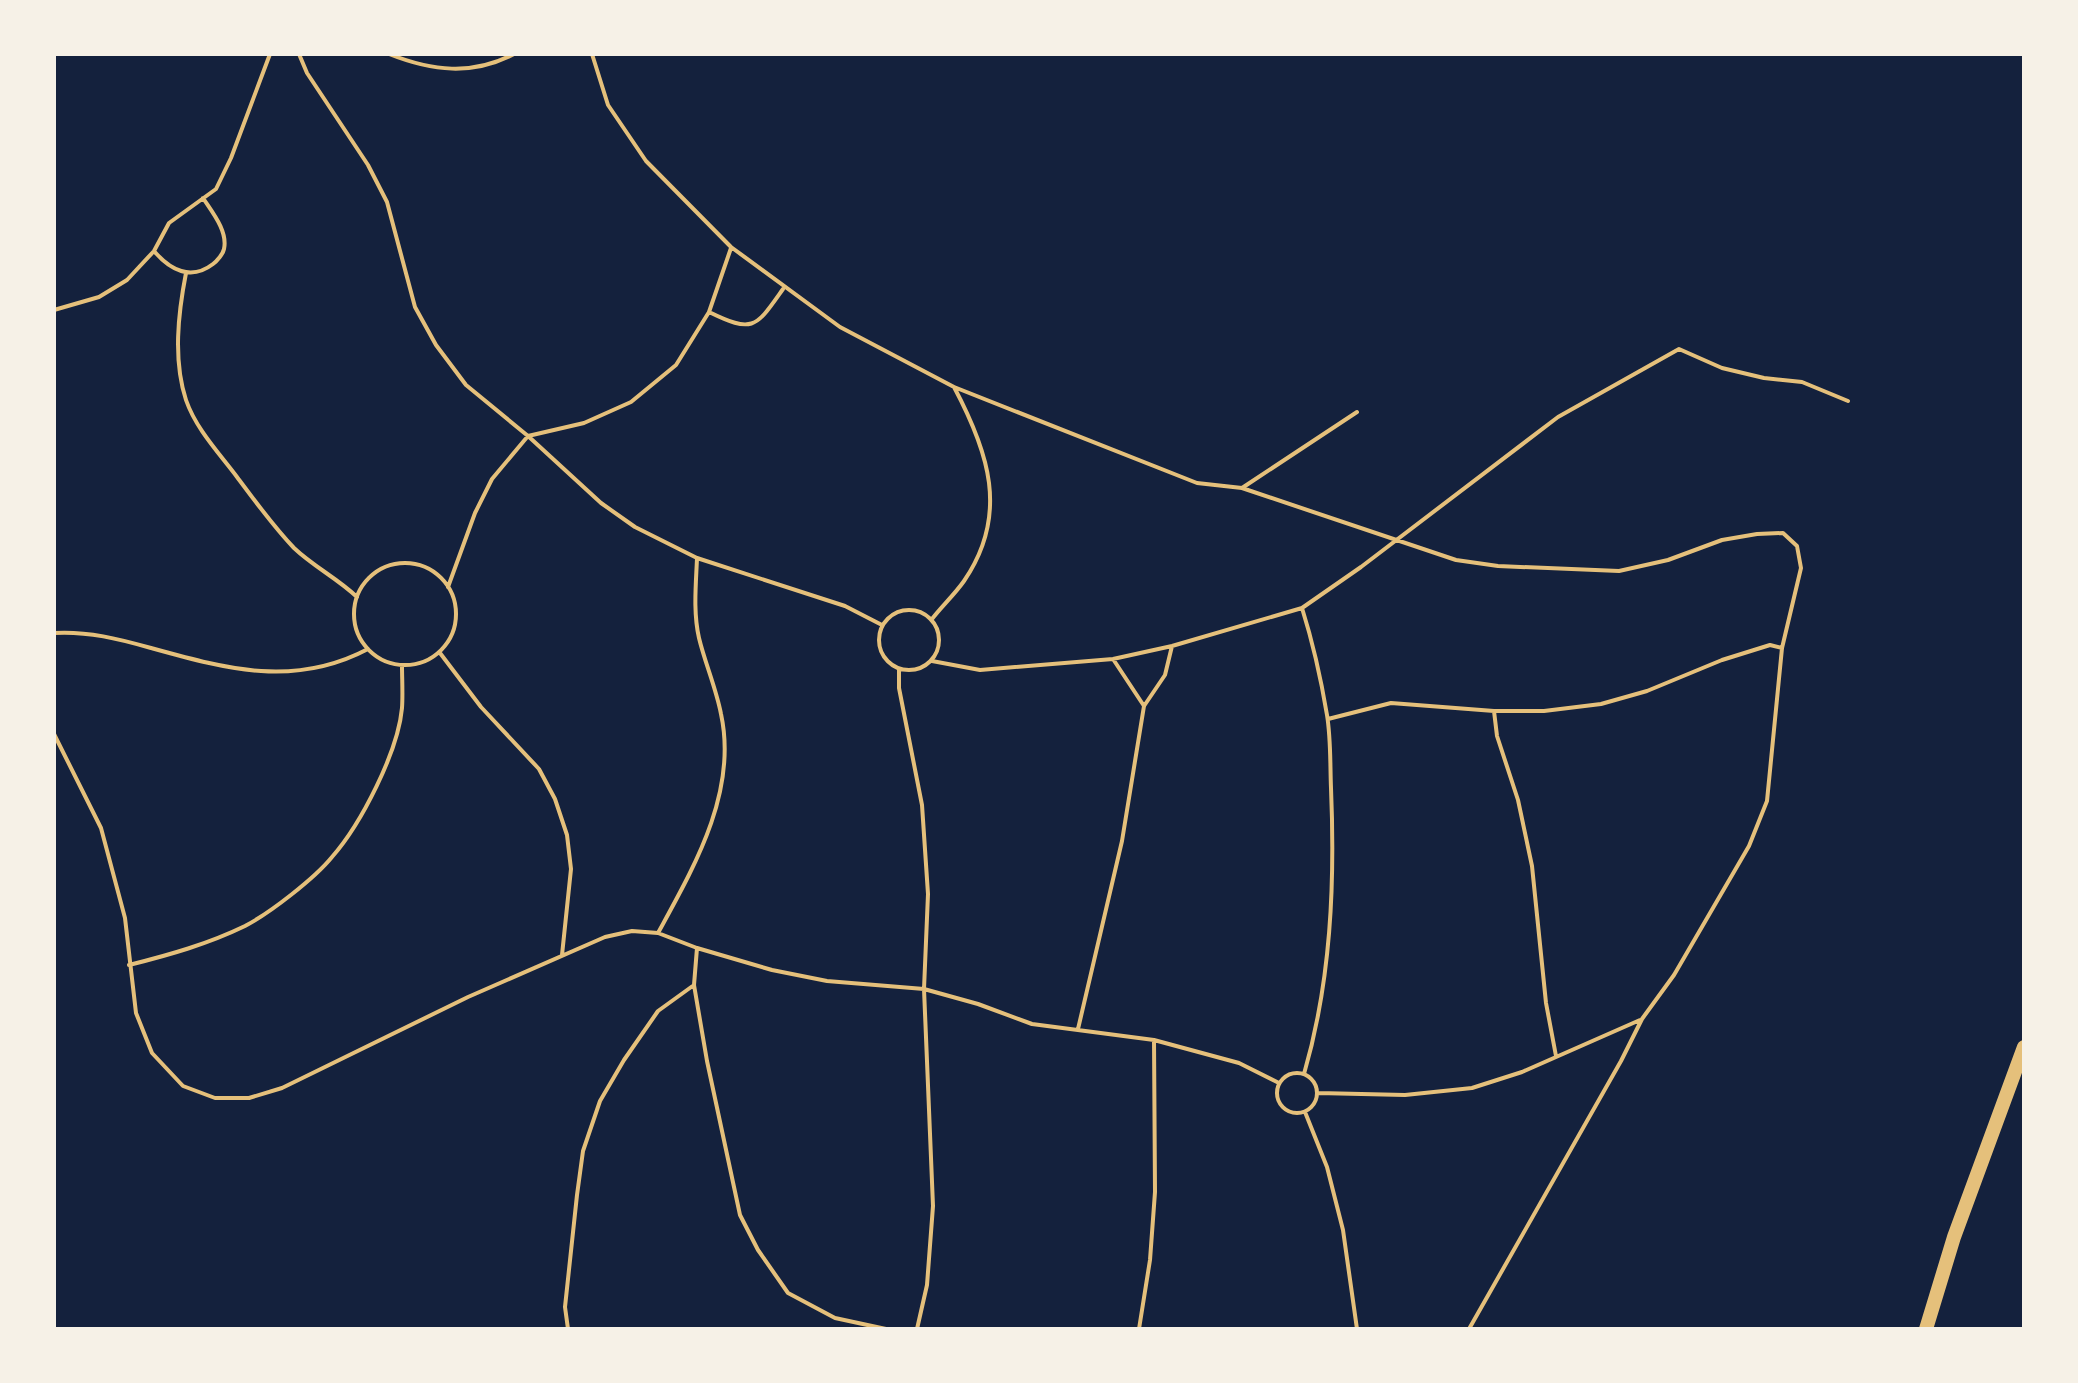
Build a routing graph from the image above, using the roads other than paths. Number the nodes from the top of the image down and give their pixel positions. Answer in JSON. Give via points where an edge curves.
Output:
{"nodes":[{"id":1,"x":270,"y":54,"type":"edge"},
{"id":2,"x":299,"y":54,"type":"edge"},
{"id":3,"x":389,"y":54,"type":"edge"},
{"id":4,"x":514,"y":54,"type":"edge"},
{"id":5,"x":592,"y":54,"type":"edge"},
{"id":6,"x":203,"y":198,"type":"junction"},
{"id":7,"x":731,"y":247,"type":"junction"},
{"id":8,"x":154,"y":251,"type":"junction"},
{"id":9,"x":186,"y":273,"type":"junction"},
{"id":10,"x":784,"y":288,"type":"junction"},
{"id":11,"x":54,"y":310,"type":"edge"},
{"id":12,"x":709,"y":312,"type":"junction"},
{"id":13,"x":954,"y":387,"type":"junction"},
{"id":14,"x":1848,"y":401,"type":"dead end"},
{"id":15,"x":1357,"y":412,"type":"dead end"},
{"id":16,"x":528,"y":436,"type":"junction"},
{"id":17,"x":1242,"y":488,"type":"junction"},
{"id":18,"x":1395,"y":541,"type":"junction"},
{"id":19,"x":697,"y":558,"type":"junction"},
{"id":20,"x":448,"y":587,"type":"junction"},
{"id":21,"x":357,"y":597,"type":"junction"},
{"id":22,"x":1302,"y":608,"type":"junction"},
{"id":23,"x":932,"y":619,"type":"junction"},
{"id":24,"x":882,"y":625,"type":"junction"},
{"id":25,"x":54,"y":633,"type":"edge"},
{"id":26,"x":1172,"y":646,"type":"junction"},
{"id":27,"x":1782,"y":648,"type":"junction"},
{"id":28,"x":368,"y":649,"type":"junction"},
{"id":29,"x":440,"y":653,"type":"junction"},
{"id":30,"x":1113,"y":659,"type":"junction"},
{"id":31,"x":932,"y":661,"type":"junction"},
{"id":32,"x":402,"y":665,"type":"junction"},
{"id":33,"x":899,"y":670,"type":"junction"},
{"id":34,"x":1144,"y":706,"type":"junction"},
{"id":35,"x":1494,"y":711,"type":"junction"},
{"id":36,"x":1328,"y":719,"type":"junction"},
{"id":37,"x":54,"y":734,"type":"edge"},
{"id":38,"x":658,"y":933,"type":"junction"},
{"id":39,"x":697,"y":948,"type":"junction"},
{"id":40,"x":562,"y":955,"type":"junction"},
{"id":41,"x":129,"y":965,"type":"junction"},
{"id":42,"x":694,"y":985,"type":"junction"},
{"id":43,"x":924,"y":989,"type":"junction"},
{"id":44,"x":1642,"y":1019,"type":"junction"},
{"id":45,"x":1078,"y":1030,"type":"junction"},
{"id":46,"x":1154,"y":1040,"type":"junction"},
{"id":47,"x":2024,"y":1047,"type":"edge"},
{"id":48,"x":1556,"y":1056,"type":"junction"},
{"id":49,"x":1304,"y":1074,"type":"junction"},
{"id":50,"x":1279,"y":1083,"type":"junction"},
{"id":51,"x":1318,"y":1093,"type":"junction"},
{"id":52,"x":1305,"y":1112,"type":"junction"},
{"id":53,"x":568,"y":1329,"type":"edge"},
{"id":54,"x":886,"y":1329,"type":"edge"},
{"id":55,"x":917,"y":1329,"type":"edge"},
{"id":56,"x":1139,"y":1329,"type":"edge"},
{"id":57,"x":1357,"y":1329,"type":"edge"},
{"id":58,"x":1469,"y":1329,"type":"edge"},
{"id":59,"x":1926,"y":1329,"type":"edge"}],
"edges":[{"from":1,"to":6,"type":"lane","via":[[231,158],[216,189]]},
{"from":2,"to":16,"type":"lane","via":[[387,202],[415,307],[436,345],[466,385]]},
{"from":3,"to":4,"type":"lane","via":[[461,71]]},
{"from":5,"to":7,"type":"lane","via":[[608,105],[646,161]]},
{"from":6,"to":8,"type":"lane","via":[[169,223]]},
{"from":6,"to":9,"type":"lane","via":[[217,218],[224,250],[202,271]]},
{"from":7,"to":10,"type":"lane"},
{"from":7,"to":12,"type":"lane"},
{"from":8,"to":9,"type":"lane","via":[[166,265]]},
{"from":8,"to":11,"type":"lane","via":[[127,280],[99,297]]},
{"from":9,"to":21,"type":"lane","via":[[178,343],[181,376],[203,433],[295,548]]},
{"from":10,"to":12,"type":"lane","via":[[753,324],[741,325]]},
{"from":10,"to":13,"type":"lane","via":[[840,327]]},
{"from":12,"to":16,"type":"lane","via":[[676,365],[631,402],[584,423]]},
{"from":13,"to":17,"type":"lane","via":[[1197,483]]},
{"from":13,"to":23,"type":"lane","via":[[979,440],[991,486],[990,510],[985,541],[965,580]]},
{"from":14,"to":18,"type":"lane","via":[[1802,382],[1722,368],[1679,349],[1558,417]]},
{"from":15,"to":17,"type":"lane"},
{"from":16,"to":19,"type":"lane","via":[[601,503]]},
{"from":16,"to":20,"type":"lane","via":[[492,479]]},
{"from":17,"to":18,"type":"lane"},
{"from":18,"to":22,"type":"lane"},
{"from":18,"to":27,"type":"lane","via":[[1456,560],[1498,566],[1619,571],[1722,540],[1783,533],[1797,546],[1801,568]]},
{"from":19,"to":24,"type":"lane","via":[[845,606]]},
{"from":19,"to":38,"type":"lane","via":[[698,635],[722,716],[724,757],[707,837]]},
{"from":20,"to":21,"type":"lane","via":[[428,568],[394,564],[378,570]]},
{"from":20,"to":29,"type":"lane","via":[[456,608],[455,625]]},
{"from":21,"to":28,"type":"lane","via":[[357,631]]},
{"from":22,"to":26,"type":"lane"},
{"from":22,"to":36,"type":"lane"},
{"from":23,"to":24,"type":"lane","via":[[905,609]]},
{"from":23,"to":31,"type":"lane","via":[[939,633]]},
{"from":24,"to":33,"type":"lane","via":[[880,651]]},
{"from":25,"to":28,"type":"lane","via":[[108,636],[256,673],[312,670]]},
{"from":26,"to":30,"type":"lane"},
{"from":26,"to":34,"type":"lane","via":[[1165,675]]},
{"from":27,"to":35,"type":"lane","via":[[1770,645],[1601,704]]},
{"from":27,"to":44,"type":"lane","via":[[1767,801],[1749,846],[1674,975]]},
{"from":28,"to":32,"type":"lane"},
{"from":29,"to":32,"type":"lane"},
{"from":29,"to":40,"type":"lane","via":[[539,769],[555,799],[571,869]]},
{"from":30,"to":31,"type":"lane","via":[[980,670]]},
{"from":30,"to":34,"type":"lane"},
{"from":31,"to":33,"type":"lane","via":[[917,670]]},
{"from":32,"to":41,"type":"lane","via":[[402,710],[390,753],[369,801],[332,858],[248,925],[187,951]]},
{"from":33,"to":43,"type":"lane","via":[[922,805],[928,894]]},
{"from":34,"to":45,"type":"lane","via":[[1122,841]]},
{"from":35,"to":36,"type":"lane","via":[[1391,703]]},
{"from":35,"to":48,"type":"lane","via":[[1532,866]]},
{"from":36,"to":49,"type":"lane","via":[[1333,824],[1329,939],[1322,1001]]},
{"from":37,"to":41,"type":"lane","via":[[101,828],[125,918]]},
{"from":38,"to":39,"type":"lane"},
{"from":38,"to":40,"type":"lane","via":[[605,937]]},
{"from":39,"to":42,"type":"lane"},
{"from":39,"to":43,"type":"lane","via":[[827,981]]},
{"from":40,"to":41,"type":"lane","via":[[282,1088],[249,1098],[215,1098],[183,1086],[152,1053],[136,1013]]},
{"from":42,"to":53,"type":"lane","via":[[658,1011],[600,1101],[583,1151],[565,1307]]},
{"from":42,"to":54,"type":"lane","via":[[740,1215],[758,1250],[788,1293],[835,1318]]},
{"from":43,"to":45,"type":"lane","via":[[1032,1024]]},
{"from":43,"to":55,"type":"lane","via":[[933,1206],[927,1285]]},
{"from":44,"to":48,"type":"lane"},
{"from":44,"to":58,"type":"lane"},
{"from":45,"to":46,"type":"lane"},
{"from":46,"to":50,"type":"lane","via":[[1239,1063]]},
{"from":46,"to":56,"type":"lane","via":[[1155,1192]]},
{"from":47,"to":59,"type":"main road"},
{"from":48,"to":51,"type":"lane","via":[[1472,1088],[1405,1095]]},
{"from":49,"to":50,"type":"lane","via":[[1294,1072]]},
{"from":49,"to":51,"type":"lane"},
{"from":50,"to":52,"type":"lane","via":[[1281,1107]]},
{"from":51,"to":52,"type":"lane"},
{"from":52,"to":57,"type":"lane","via":[[1327,1167],[1343,1230]]}]}
